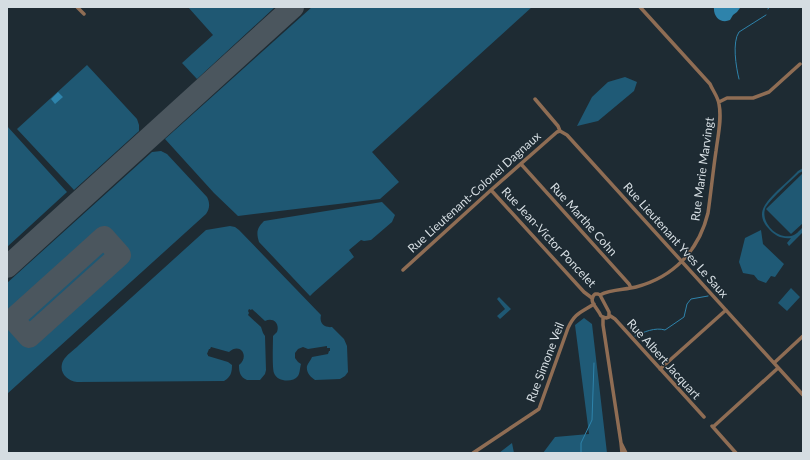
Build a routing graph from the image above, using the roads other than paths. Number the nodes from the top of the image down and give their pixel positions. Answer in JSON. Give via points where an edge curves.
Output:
{"nodes":[{"id":1,"x":77,"y":7,"type":"edge"},
{"id":2,"x":640,"y":7,"type":"edge"},
{"id":3,"x":84,"y":14,"type":"dead end"},
{"id":4,"x":800,"y":64,"type":"dead end"},
{"id":5,"x":535,"y":99,"type":"dead end"},
{"id":6,"x":719,"y":102,"type":"junction"},
{"id":7,"x":560,"y":131,"type":"junction"},
{"id":8,"x":521,"y":164,"type":"junction"},
{"id":9,"x":491,"y":190,"type":"junction"},
{"id":10,"x":682,"y":262,"type":"junction"},
{"id":11,"x":403,"y":270,"type":"dead end"},
{"id":12,"x":631,"y":288,"type":"junction"},
{"id":13,"x":600,"y":295,"type":"junction"},
{"id":14,"x":592,"y":298,"type":"junction"},
{"id":15,"x":594,"y":304,"type":"junction"},
{"id":16,"x":726,"y":310,"type":"junction"},
{"id":17,"x":609,"y":315,"type":"junction"},
{"id":18,"x":603,"y":318,"type":"junction"},
{"id":19,"x":803,"y":336,"type":"edge"},
{"id":20,"x":774,"y":363,"type":"junction"},
{"id":21,"x":778,"y":368,"type":"junction"},
{"id":22,"x":660,"y":369,"type":"junction"},
{"id":23,"x":803,"y":395,"type":"edge"},
{"id":24,"x":704,"y":417,"type":"dead end"},
{"id":25,"x":621,"y":443,"type":"junction"},
{"id":26,"x":473,"y":453,"type":"edge"},
{"id":27,"x":622,"y":453,"type":"edge"},
{"id":28,"x":626,"y":453,"type":"edge"},
{"id":29,"x":736,"y":453,"type":"edge"}],
"edges":[{"from":1,"to":3,"type":"street"},
{"from":2,"to":6,"type":"street","name":"Rue Marie Marvingt","via":[[710,84]]},
{"from":4,"to":6,"type":"street","via":[[770,92],[753,98],[728,98]]},
{"from":5,"to":7,"type":"street","name":"Rue Lieutenant Yves Le Saux"},
{"from":6,"to":10,"type":"street","name":"Rue Marie Marvingt","via":[[719,127],[706,217],[698,239]]},
{"from":7,"to":8,"type":"street","name":"Rue Lieutenant-Colonel Dagnaux"},
{"from":7,"to":10,"type":"street","name":"Rue Lieutenant Yves Le Saux","via":[[567,135]]},
{"from":8,"to":9,"type":"street","name":"Rue Lieutenant-Colonel Dagnaux"},
{"from":8,"to":12,"type":"street","name":"Rue Marthe Cohn"},
{"from":9,"to":11,"type":"street","name":"Rue Lieutenant-Colonel Dagnaux"},
{"from":9,"to":14,"type":"street","name":"Rue Jean-Victor Poncelet"},
{"from":10,"to":12,"type":"street","name":"Rue Jean-Victor Poncelet","via":[[654,281]]},
{"from":10,"to":16,"type":"street","name":"Rue Lieutenant Yves Le Saux"},
{"from":12,"to":13,"type":"street","name":"Rue Jean-Victor Poncelet"},
{"from":13,"to":14,"type":"street","name":"Rue Jean-Victor Poncelet","via":[[595,294]]},
{"from":13,"to":17,"type":"street"},
{"from":14,"to":15,"type":"street"},
{"from":15,"to":18,"type":"street"},
{"from":15,"to":26,"type":"street","name":"Rue Simone Veil","via":[[571,320],[539,409]]},
{"from":16,"to":20,"type":"street","name":"Rue Lieutenant Yves Le Saux"},
{"from":16,"to":22,"type":"street"},
{"from":17,"to":18,"type":"street"},
{"from":17,"to":22,"type":"street","name":"Rue Albert Jacquart"},
{"from":18,"to":25,"type":"street"},
{"from":19,"to":20,"type":"street"},
{"from":20,"to":21,"type":"street","name":"Rue Lieutenant Yves Le Saux"},
{"from":21,"to":23,"type":"street","name":"Rue Lieutenant Yves Le Saux"},
{"from":21,"to":29,"type":"street","via":[[712,426]]},
{"from":22,"to":24,"type":"street","name":"Rue Albert Jacquart"},
{"from":25,"to":27,"type":"street"},
{"from":25,"to":28,"type":"street"}]}
